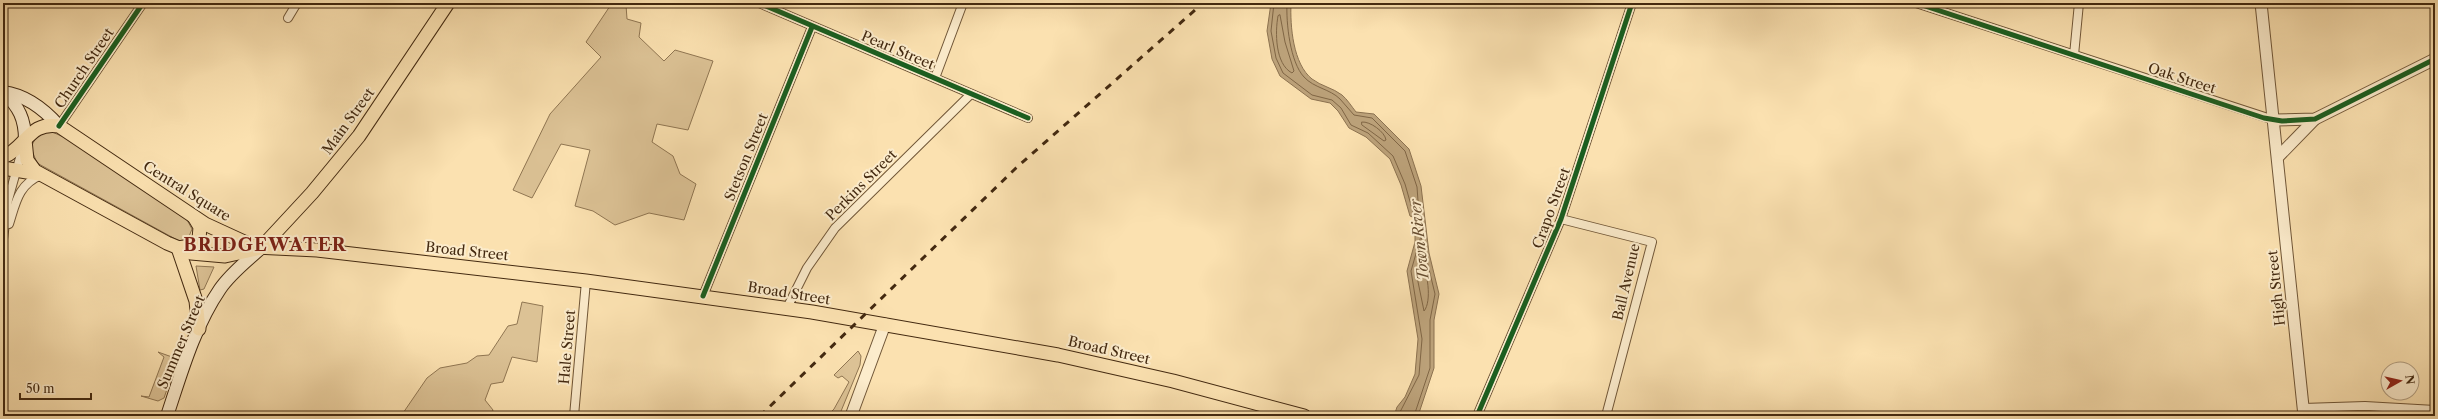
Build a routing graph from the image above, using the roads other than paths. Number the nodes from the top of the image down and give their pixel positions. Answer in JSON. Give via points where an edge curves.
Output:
{"nodes":[{"id":1,"x":143,"y":3,"type":"edge"},
{"id":2,"x":297,"y":3,"type":"edge"},
{"id":3,"x":448,"y":3,"type":"edge"},
{"id":4,"x":759,"y":3,"type":"edge"},
{"id":5,"x":963,"y":3,"type":"edge"},
{"id":6,"x":1632,"y":3,"type":"edge"},
{"id":7,"x":1916,"y":3,"type":"edge"},
{"id":8,"x":2079,"y":3,"type":"edge"},
{"id":9,"x":2261,"y":3,"type":"edge"},
{"id":10,"x":288,"y":18,"type":"dead end"},
{"id":11,"x":812,"y":27,"type":"junction"},
{"id":12,"x":2074,"y":55,"type":"junction"},
{"id":13,"x":2435,"y":59,"type":"edge"},
{"id":14,"x":935,"y":78,"type":"junction"},
{"id":15,"x":3,"y":92,"type":"edge"},
{"id":16,"x":971,"y":94,"type":"junction"},
{"id":17,"x":1028,"y":118,"type":"dead end"},
{"id":18,"x":2315,"y":119,"type":"junction"},
{"id":19,"x":2274,"y":120,"type":"junction"},
{"id":20,"x":59,"y":126,"type":"junction"},
{"id":21,"x":25,"y":140,"type":"junction"},
{"id":22,"x":3,"y":157,"type":"edge"},
{"id":23,"x":2278,"y":157,"type":"junction"},
{"id":24,"x":3,"y":168,"type":"edge"},
{"id":25,"x":17,"y":170,"type":"junction"},
{"id":26,"x":41,"y":175,"type":"junction"},
{"id":27,"x":194,"y":216,"type":"junction"},
{"id":28,"x":1562,"y":219,"type":"junction"},
{"id":29,"x":3,"y":241,"type":"edge"},
{"id":30,"x":178,"y":248,"type":"junction"},
{"id":31,"x":260,"y":248,"type":"junction"},
{"id":32,"x":586,"y":281,"type":"junction"},
{"id":33,"x":703,"y":296,"type":"junction"},
{"id":34,"x":787,"y":308,"type":"junction"},
{"id":35,"x":885,"y":324,"type":"junction"},
{"id":36,"x":199,"y":328,"type":"junction"},
{"id":37,"x":2435,"y":410,"type":"edge"},
{"id":38,"x":2304,"y":412,"type":"edge"},
{"id":39,"x":167,"y":416,"type":"edge"},
{"id":40,"x":574,"y":416,"type":"edge"},
{"id":41,"x":851,"y":416,"type":"edge"},
{"id":42,"x":1304,"y":416,"type":"edge"},
{"id":43,"x":1477,"y":416,"type":"edge"},
{"id":44,"x":1606,"y":416,"type":"edge"}],
"edges":[{"from":1,"to":20,"type":"street","name":"Church Street"},
{"from":2,"to":10,"type":"street"},
{"from":3,"to":31,"type":"main road","name":"Main Street","via":[[359,136],[312,193]]},
{"from":4,"to":11,"type":"street","name":"Pearl Street"},
{"from":5,"to":14,"type":"street"},
{"from":6,"to":28,"type":"street","name":"Crapo Street"},
{"from":7,"to":12,"type":"street","name":"Oak Street"},
{"from":8,"to":12,"type":"street"},
{"from":9,"to":19,"type":"street","name":"High Street"},
{"from":11,"to":14,"type":"street","name":"Pearl Street"},
{"from":11,"to":33,"type":"street","name":"Stetson Street"},
{"from":12,"to":19,"type":"street","name":"Oak Street"},
{"from":13,"to":18,"type":"street","name":"Oak Street"},
{"from":14,"to":16,"type":"street","name":"Pearl Street"},
{"from":15,"to":20,"type":"main road","via":[[31,102],[47,113]]},
{"from":15,"to":21,"type":"main road","via":[[20,111],[24,121]]},
{"from":16,"to":17,"type":"street","name":"Pearl Street"},
{"from":16,"to":34,"type":"street","name":"Perkins Street","via":[[835,228],[813,259]]},
{"from":18,"to":19,"type":"street","name":"Oak Street"},
{"from":18,"to":23,"type":"street"},
{"from":19,"to":23,"type":"street","name":"High Street"},
{"from":20,"to":21,"type":"main road","via":[[39,129],[28,135]]},
{"from":20,"to":27,"type":"main road","name":"Central Square"},
{"from":21,"to":22,"type":"main road","via":[[15,151]]},
{"from":21,"to":25,"type":"street"},
{"from":21,"to":26,"type":"main road","via":[[25,155],[29,165]]},
{"from":23,"to":38,"type":"street","name":"High Street"},
{"from":24,"to":25,"type":"main road"},
{"from":25,"to":26,"type":"main road"},
{"from":25,"to":29,"type":"street","via":[[8,200]]},
{"from":26,"to":29,"type":"street","via":[[29,180],[22,187]]},
{"from":26,"to":30,"type":"main road"},
{"from":27,"to":30,"type":"main road","via":[[200,227],[199,240],[191,246]]},
{"from":27,"to":31,"type":"main road","name":"Central Square","via":[[233,238]]},
{"from":28,"to":43,"type":"street","name":"Crapo Street"},
{"from":28,"to":44,"type":"street","name":"Ball Avenue","via":[[1652,242]]},
{"from":30,"to":31,"type":"main road","via":[[191,253],[214,256]]},
{"from":30,"to":36,"type":"main road","via":[[196,301]]},
{"from":31,"to":32,"type":"main road","name":"Broad Street","via":[[317,250]]},
{"from":31,"to":36,"type":"main road","name":"Summer Street","via":[[220,290]]},
{"from":32,"to":33,"type":"main road","name":"Broad Street"},
{"from":32,"to":40,"type":"street","name":"Hale Street"},
{"from":33,"to":34,"type":"main road","name":"Broad Street"},
{"from":34,"to":35,"type":"main road","name":"Broad Street"},
{"from":35,"to":41,"type":"street"},
{"from":35,"to":42,"type":"main road","name":"Broad Street","via":[[1084,360],[1179,382]]},
{"from":36,"to":39,"type":"main road","name":"Summer Street"},
{"from":37,"to":38,"type":"street","via":[[2366,406]]}]}
